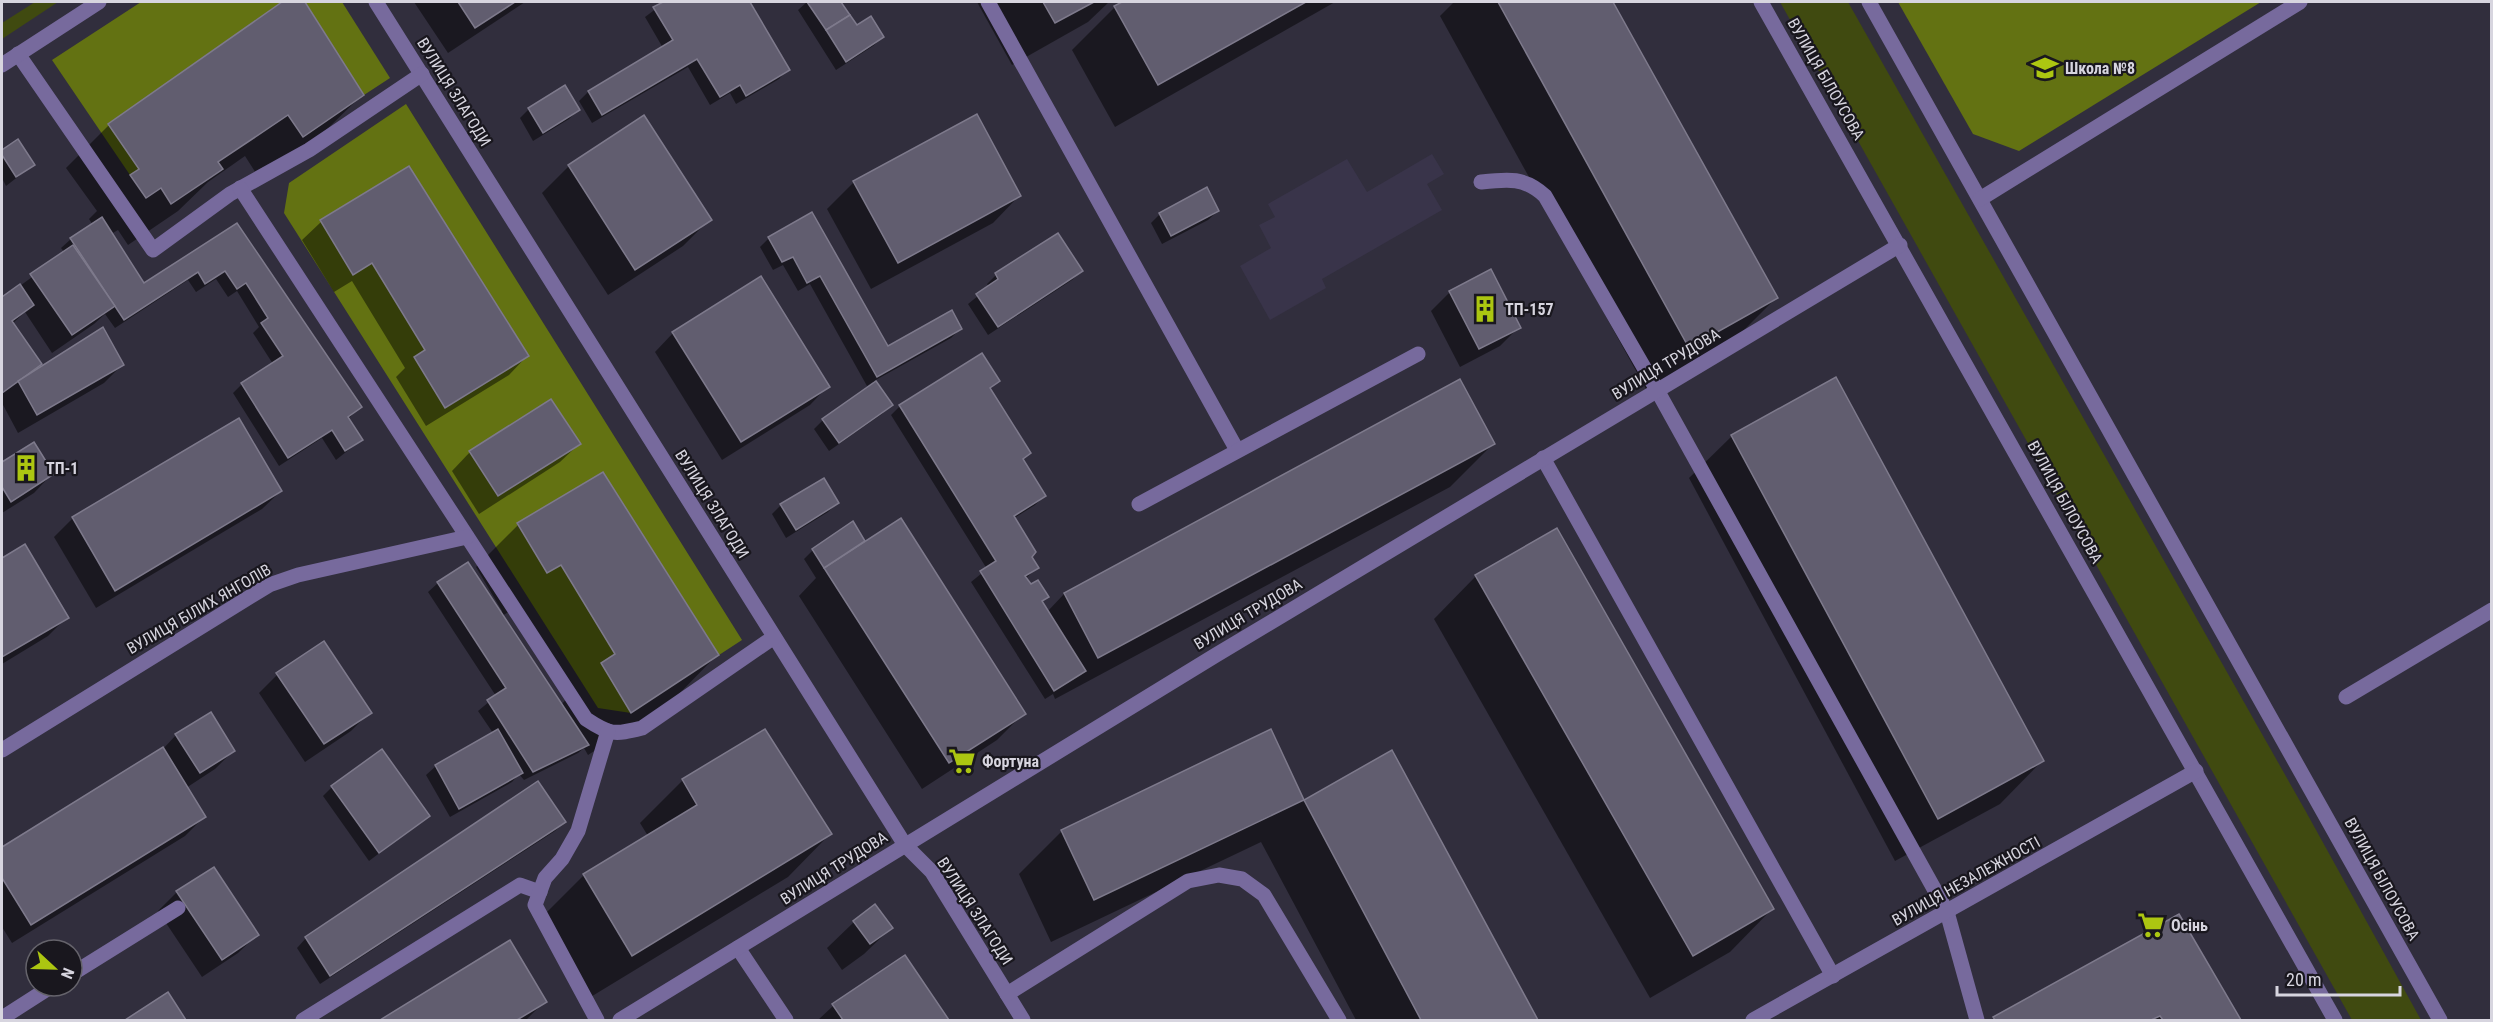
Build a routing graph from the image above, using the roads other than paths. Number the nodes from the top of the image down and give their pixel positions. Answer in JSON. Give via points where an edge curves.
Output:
{"nodes":[{"id":1,"x":99,"y":2,"type":"edge"},
{"id":2,"x":376,"y":2,"type":"edge"},
{"id":3,"x":987,"y":2,"type":"edge"},
{"id":4,"x":1761,"y":2,"type":"edge"},
{"id":5,"x":1869,"y":2,"type":"edge"},
{"id":6,"x":2300,"y":2,"type":"edge"},
{"id":7,"x":18,"y":54,"type":"junction"},
{"id":8,"x":2,"y":65,"type":"edge"},
{"id":9,"x":422,"y":74,"type":"junction"},
{"id":10,"x":1481,"y":182,"type":"dead end"},
{"id":11,"x":240,"y":188,"type":"junction"},
{"id":12,"x":1980,"y":199,"type":"junction"},
{"id":13,"x":1899,"y":245,"type":"junction"},
{"id":14,"x":1418,"y":354,"type":"dead end"},
{"id":15,"x":1657,"y":390,"type":"junction"},
{"id":16,"x":1237,"y":450,"type":"junction"},
{"id":17,"x":1543,"y":458,"type":"junction"},
{"id":18,"x":1139,"y":504,"type":"dead end"},
{"id":19,"x":467,"y":537,"type":"junction"},
{"id":20,"x":2492,"y":610,"type":"edge"},
{"id":21,"x":774,"y":638,"type":"junction"},
{"id":22,"x":2346,"y":697,"type":"dead end"},
{"id":23,"x":608,"y":731,"type":"junction"},
{"id":24,"x":2,"y":750,"type":"edge"},
{"id":25,"x":2196,"y":771,"type":"junction"},
{"id":26,"x":904,"y":845,"type":"junction"},
{"id":27,"x":540,"y":892,"type":"junction"},
{"id":28,"x":178,"y":908,"type":"dead end"},
{"id":29,"x":1947,"y":912,"type":"junction"},
{"id":30,"x":738,"y":948,"type":"junction"},
{"id":31,"x":84,"y":967,"type":"edge"},
{"id":32,"x":1833,"y":976,"type":"junction"},
{"id":33,"x":1007,"y":994,"type":"junction"},
{"id":34,"x":33,"y":998,"type":"edge"},
{"id":35,"x":2,"y":1017,"type":"edge"},
{"id":36,"x":303,"y":1020,"type":"edge"},
{"id":37,"x":597,"y":1020,"type":"edge"},
{"id":38,"x":620,"y":1020,"type":"edge"},
{"id":39,"x":786,"y":1020,"type":"edge"},
{"id":40,"x":1023,"y":1020,"type":"edge"},
{"id":41,"x":1340,"y":1020,"type":"edge"},
{"id":42,"x":1753,"y":1020,"type":"edge"},
{"id":43,"x":1977,"y":1020,"type":"edge"},
{"id":44,"x":2336,"y":1020,"type":"edge"},
{"id":45,"x":2440,"y":1020,"type":"edge"}],
"edges":[{"from":1,"to":7,"type":"street"},
{"from":2,"to":9,"type":"street","name":"ВУЛИЦЯ ЗЛАГОДИ"},
{"from":3,"to":16,"type":"street"},
{"from":4,"to":13,"type":"street","name":"ВУЛИЦЯ БІЛОУСОВА"},
{"from":5,"to":12,"type":"street","name":"ВУЛИЦЯ БІЛОУСОВА"},
{"from":6,"to":12,"type":"street"},
{"from":7,"to":8,"type":"street"},
{"from":7,"to":11,"type":"street","via":[[153,250]]},
{"from":9,"to":11,"type":"street","via":[[309,150]]},
{"from":9,"to":21,"type":"street","name":"ВУЛИЦЯ ЗЛАГОДИ"},
{"from":10,"to":15,"type":"street","via":[[1532,184],[1545,196]]},
{"from":11,"to":19,"type":"street"},
{"from":12,"to":45,"type":"street","name":"ВУЛИЦЯ БІЛОУСОВА"},
{"from":13,"to":15,"type":"street","name":"ВУЛИЦЯ ТРУДОВА"},
{"from":13,"to":25,"type":"street","name":"ВУЛИЦЯ БІЛОУСОВА"},
{"from":14,"to":16,"type":"street"},
{"from":15,"to":17,"type":"street","name":"ВУЛИЦЯ ТРУДОВА"},
{"from":15,"to":29,"type":"street"},
{"from":16,"to":18,"type":"street"},
{"from":17,"to":26,"type":"street","name":"ВУЛИЦЯ ТРУДОВА"},
{"from":17,"to":32,"type":"street"},
{"from":19,"to":23,"type":"street","via":[[586,719]]},
{"from":19,"to":24,"type":"street","name":"ВУЛИЦЯ БІЛИХ ЯНГОЛІВ","via":[[269,585]]},
{"from":20,"to":22,"type":"street"},
{"from":21,"to":23,"type":"street","via":[[642,728],[618,734]]},
{"from":21,"to":26,"type":"street","name":"ВУЛИЦЯ ЗЛАГОДИ"},
{"from":23,"to":27,"type":"street","via":[[578,831],[545,878]]},
{"from":25,"to":29,"type":"street","name":"ВУЛИЦЯ НЕЗАЛЕЖНОСТІ"},
{"from":25,"to":44,"type":"street","name":"ВУЛИЦЯ БІЛОУСОВА"},
{"from":26,"to":30,"type":"street","name":"ВУЛИЦЯ ТРУДОВА"},
{"from":26,"to":33,"type":"street","name":"ВУЛИЦЯ ЗЛАГОДИ","via":[[932,872]]},
{"from":27,"to":36,"type":"street","via":[[520,885]]},
{"from":27,"to":37,"type":"street","via":[[535,905]]},
{"from":28,"to":31,"type":"street"},
{"from":29,"to":32,"type":"street","name":"ВУЛИЦЯ НЕЗАЛЕЖНОСТІ"},
{"from":29,"to":43,"type":"street"},
{"from":30,"to":38,"type":"street","name":"ВУЛИЦЯ ТРУДОВА"},
{"from":30,"to":39,"type":"street"},
{"from":32,"to":42,"type":"street","name":"ВУЛИЦЯ НЕЗАЛЕЖНОСТІ"},
{"from":33,"to":40,"type":"street","name":"ВУЛИЦЯ ЗЛАГОДИ"},
{"from":33,"to":41,"type":"street","via":[[1188,880],[1219,875],[1242,879],[1264,895]]},
{"from":34,"to":35,"type":"street"}]}
